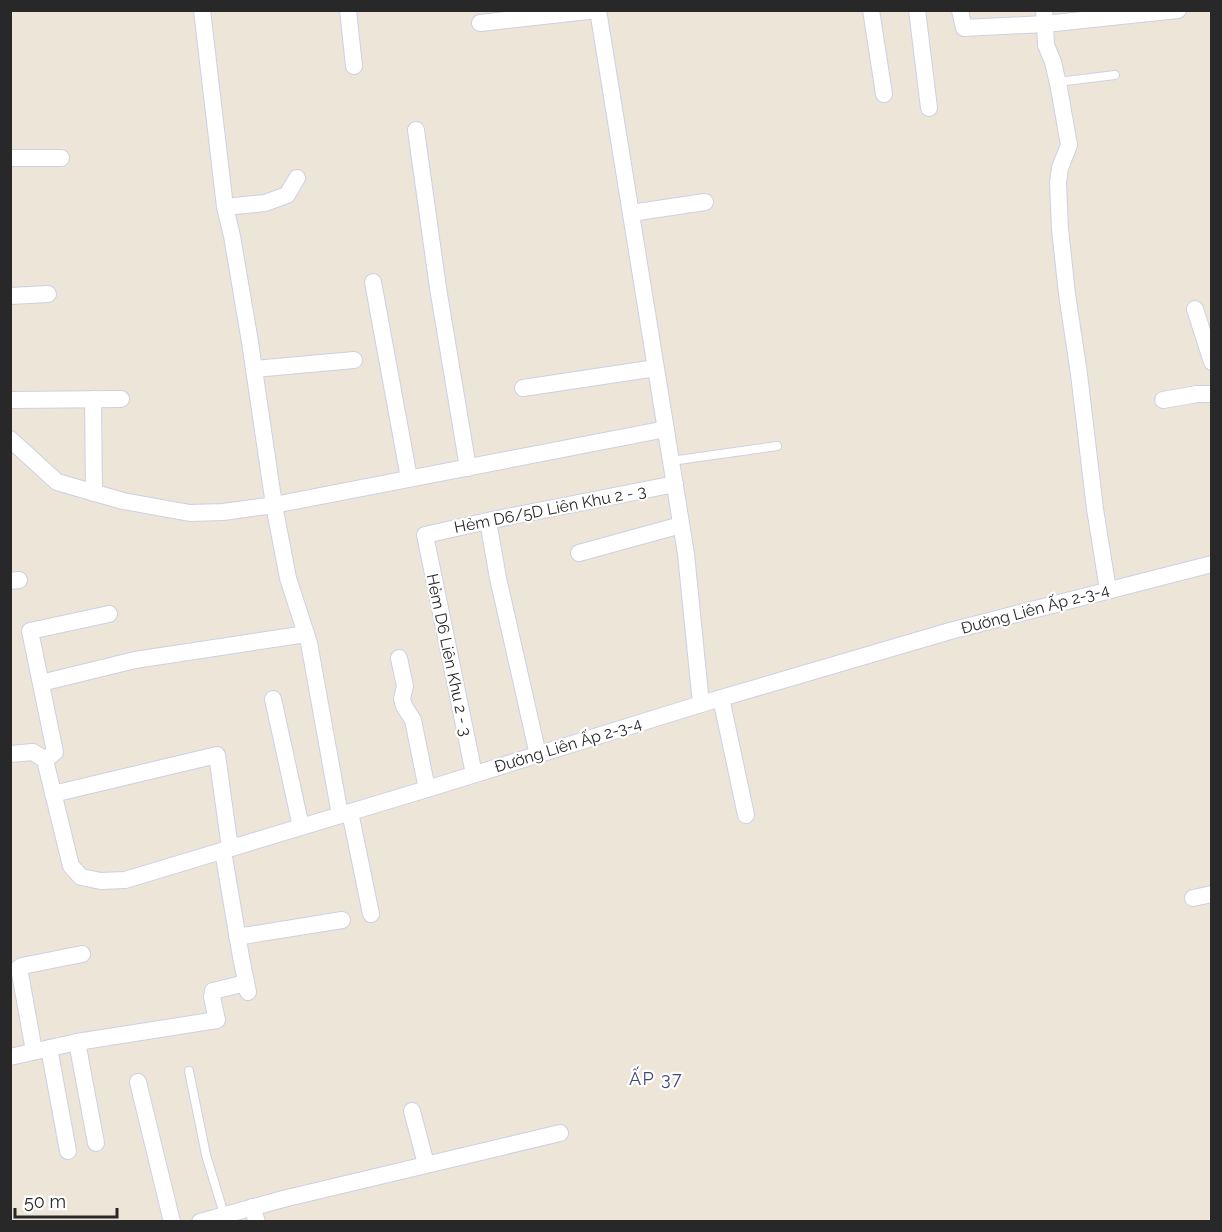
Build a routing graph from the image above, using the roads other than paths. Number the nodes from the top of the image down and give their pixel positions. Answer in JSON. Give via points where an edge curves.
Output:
{"nodes":[{"id":1,"x":202,"y":10,"type":"edge"},
{"id":2,"x":348,"y":10,"type":"edge"},
{"id":3,"x":597,"y":10,"type":"edge"},
{"id":4,"x":872,"y":10,"type":"edge"},
{"id":5,"x":917,"y":10,"type":"edge"},
{"id":6,"x":960,"y":10,"type":"edge"},
{"id":7,"x":1176,"y":11,"type":"edge"},
{"id":8,"x":1045,"y":17,"type":"edge"},
{"id":9,"x":480,"y":23,"type":"dead end"},
{"id":10,"x":354,"y":66,"type":"dead end"},
{"id":11,"x":1115,"y":75,"type":"dead end"},
{"id":12,"x":1058,"y":82,"type":"junction"},
{"id":13,"x":884,"y":94,"type":"dead end"},
{"id":14,"x":929,"y":108,"type":"dead end"},
{"id":15,"x":416,"y":130,"type":"dead end"},
{"id":16,"x":10,"y":158,"type":"edge"},
{"id":17,"x":61,"y":158,"type":"dead end"},
{"id":18,"x":297,"y":178,"type":"dead end"},
{"id":19,"x":705,"y":202,"type":"dead end"},
{"id":20,"x":225,"y":207,"type":"junction"},
{"id":21,"x":631,"y":213,"type":"junction"},
{"id":22,"x":373,"y":282,"type":"dead end"},
{"id":23,"x":48,"y":294,"type":"dead end"},
{"id":24,"x":10,"y":296,"type":"edge"},
{"id":25,"x":1195,"y":309,"type":"dead end"},
{"id":26,"x":354,"y":360,"type":"dead end"},
{"id":27,"x":1212,"y":362,"type":"edge"},
{"id":28,"x":656,"y":368,"type":"junction"},
{"id":29,"x":254,"y":369,"type":"junction"},
{"id":30,"x":523,"y":388,"type":"dead end"},
{"id":31,"x":1212,"y":394,"type":"edge"},
{"id":32,"x":93,"y":399,"type":"junction"},
{"id":33,"x":121,"y":399,"type":"dead end"},
{"id":34,"x":10,"y":400,"type":"edge"},
{"id":35,"x":1163,"y":400,"type":"dead end"},
{"id":36,"x":666,"y":429,"type":"junction"},
{"id":37,"x":13,"y":444,"type":"edge"},
{"id":38,"x":777,"y":446,"type":"dead end"},
{"id":39,"x":671,"y":461,"type":"junction"},
{"id":40,"x":468,"y":468,"type":"junction"},
{"id":41,"x":409,"y":478,"type":"junction"},
{"id":42,"x":675,"y":484,"type":"junction"},
{"id":43,"x":94,"y":493,"type":"junction"},
{"id":44,"x":274,"y":505,"type":"junction"},
{"id":45,"x":488,"y":521,"type":"junction"},
{"id":46,"x":681,"y":525,"type":"junction"},
{"id":47,"x":425,"y":535,"type":"joint"},
{"id":48,"x":579,"y":553,"type":"dead end"},
{"id":49,"x":1212,"y":564,"type":"edge"},
{"id":50,"x":1108,"y":590,"type":"junction"},
{"id":51,"x":109,"y":614,"type":"dead end"},
{"id":52,"x":306,"y":634,"type":"junction"},
{"id":53,"x":399,"y":658,"type":"dead end"},
{"id":54,"x":41,"y":683,"type":"junction"},
{"id":55,"x":722,"y":698,"type":"junction"},
{"id":56,"x":273,"y":699,"type":"dead end"},
{"id":57,"x":701,"y":704,"type":"junction"},
{"id":58,"x":10,"y":754,"type":"edge"},
{"id":59,"x":538,"y":754,"type":"junction"},
{"id":60,"x":45,"y":760,"type":"junction"},
{"id":61,"x":474,"y":774,"type":"junction"},
{"id":62,"x":427,"y":789,"type":"junction"},
{"id":63,"x":53,"y":794,"type":"junction"},
{"id":64,"x":345,"y":814,"type":"junction"},
{"id":65,"x":746,"y":814,"type":"dead end"},
{"id":66,"x":301,"y":827,"type":"junction"},
{"id":67,"x":226,"y":850,"type":"junction"},
{"id":68,"x":1212,"y":894,"type":"edge"},
{"id":69,"x":1192,"y":898,"type":"dead end"},
{"id":70,"x":371,"y":914,"type":"dead end"},
{"id":71,"x":342,"y":920,"type":"dead end"},
{"id":72,"x":237,"y":937,"type":"junction"},
{"id":73,"x":82,"y":954,"type":"dead end"},
{"id":74,"x":77,"y":1042,"type":"junction"},
{"id":75,"x":42,"y":1049,"type":"junction"},
{"id":76,"x":10,"y":1058,"type":"edge"},
{"id":77,"x":189,"y":1071,"type":"dead end"},
{"id":78,"x":138,"y":1082,"type":"dead end"},
{"id":79,"x":412,"y":1111,"type":"dead end"},
{"id":80,"x":560,"y":1133,"type":"dead end"},
{"id":81,"x":96,"y":1143,"type":"dead end"},
{"id":82,"x":69,"y":1151,"type":"dead end"},
{"id":83,"x":426,"y":1164,"type":"junction"},
{"id":84,"x":254,"y":1214,"type":"edge"},
{"id":85,"x":225,"y":1218,"type":"edge"},
{"id":86,"x":172,"y":1221,"type":"edge"},
{"id":87,"x":200,"y":1221,"type":"edge"}],
"edges":[{"from":1,"to":20,"type":"street"},
{"from":2,"to":10,"type":"street"},
{"from":3,"to":9,"type":"street"},
{"from":3,"to":21,"type":"street"},
{"from":4,"to":13,"type":"street"},
{"from":5,"to":14,"type":"street"},
{"from":6,"to":8,"type":"street","via":[[964,28]]},
{"from":7,"to":8,"type":"street"},
{"from":8,"to":12,"type":"street","via":[[1046,45]]},
{"from":11,"to":12,"type":"lane"},
{"from":12,"to":50,"type":"street","via":[[1069,145],[1058,182],[1060,230]]},
{"from":15,"to":40,"type":"street"},
{"from":16,"to":17,"type":"street"},
{"from":18,"to":20,"type":"street","via":[[287,195],[265,203]]},
{"from":19,"to":21,"type":"street"},
{"from":20,"to":29,"type":"street"},
{"from":21,"to":28,"type":"street"},
{"from":22,"to":41,"type":"street"},
{"from":23,"to":24,"type":"street"},
{"from":25,"to":27,"type":"street"},
{"from":26,"to":29,"type":"street"},
{"from":28,"to":30,"type":"street"},
{"from":28,"to":36,"type":"street"},
{"from":29,"to":44,"type":"street"},
{"from":31,"to":35,"type":"street"},
{"from":32,"to":33,"type":"street"},
{"from":32,"to":34,"type":"street"},
{"from":32,"to":43,"type":"street"},
{"from":36,"to":39,"type":"street"},
{"from":36,"to":40,"type":"street"},
{"from":37,"to":43,"type":"street","via":[[57,482]]},
{"from":38,"to":39,"type":"lane"},
{"from":39,"to":42,"type":"street"},
{"from":40,"to":41,"type":"street"},
{"from":41,"to":44,"type":"street"},
{"from":42,"to":45,"type":"street","name":"Hẻm D6/5D Liên Khu 2 - 3"},
{"from":42,"to":46,"type":"street"},
{"from":43,"to":44,"type":"street","via":[[190,513]]},
{"from":44,"to":52,"type":"street","via":[[288,578]]},
{"from":45,"to":47,"type":"street","name":"Hẻm D6/5D Liên Khu 2 - 3"},
{"from":45,"to":59,"type":"street"},
{"from":46,"to":48,"type":"street"},
{"from":46,"to":57,"type":"street"},
{"from":47,"to":61,"type":"street","name":"Hẻm D6 Liên Khu 2 - 3"},
{"from":49,"to":50,"type":"street","name":"Đường Liên Ấp 2-3-4"},
{"from":50,"to":55,"type":"street","name":"Đường Liên Ấp 2-3-4","via":[[950,631]]},
{"from":51,"to":54,"type":"street","via":[[29,626]]},
{"from":52,"to":54,"type":"street","via":[[135,660]]},
{"from":52,"to":64,"type":"street"},
{"from":53,"to":62,"type":"street","via":[[405,686],[402,699],[413,720]]},
{"from":54,"to":60,"type":"street","via":[[55,752]]},
{"from":55,"to":57,"type":"street","name":"Đường Liên Ấp 2-3-4"},
{"from":55,"to":65,"type":"street"},
{"from":56,"to":66,"type":"street"},
{"from":57,"to":59,"type":"street","name":"Đường Liên Ấp 2-3-4"},
{"from":58,"to":60,"type":"street","via":[[33,752]]},
{"from":59,"to":61,"type":"street","name":"Đường Liên Ấp 2-3-4"},
{"from":60,"to":63,"type":"street","name":"Đường Liên Ấp 2-3-4"},
{"from":61,"to":62,"type":"street","name":"Đường Liên Ấp 2-3-4"},
{"from":62,"to":64,"type":"street","name":"Đường Liên Ấp 2-3-4"},
{"from":63,"to":67,"type":"street","name":"Đường Liên Ấp 2-3-4","via":[[71,866],[81,877],[125,880]]},
{"from":63,"to":67,"type":"street","via":[[217,755]]},
{"from":64,"to":66,"type":"street","name":"Đường Liên Ấp 2-3-4"},
{"from":64,"to":70,"type":"street"},
{"from":66,"to":67,"type":"street","name":"Đường Liên Ấp 2-3-4"},
{"from":67,"to":72,"type":"street"},
{"from":68,"to":69,"type":"street"},
{"from":71,"to":72,"type":"street"},
{"from":72,"to":74,"type":"street","via":[[247,988],[213,991],[217,1020]]},
{"from":73,"to":75,"type":"street","via":[[19,968]]},
{"from":74,"to":75,"type":"street"},
{"from":74,"to":81,"type":"street"},
{"from":75,"to":76,"type":"street"},
{"from":75,"to":82,"type":"street"},
{"from":77,"to":85,"type":"lane","via":[[206,1155]]},
{"from":78,"to":86,"type":"street"},
{"from":79,"to":83,"type":"street"},
{"from":80,"to":83,"type":"street"},
{"from":83,"to":84,"type":"street"},
{"from":84,"to":85,"type":"street"},
{"from":85,"to":87,"type":"street"}]}
